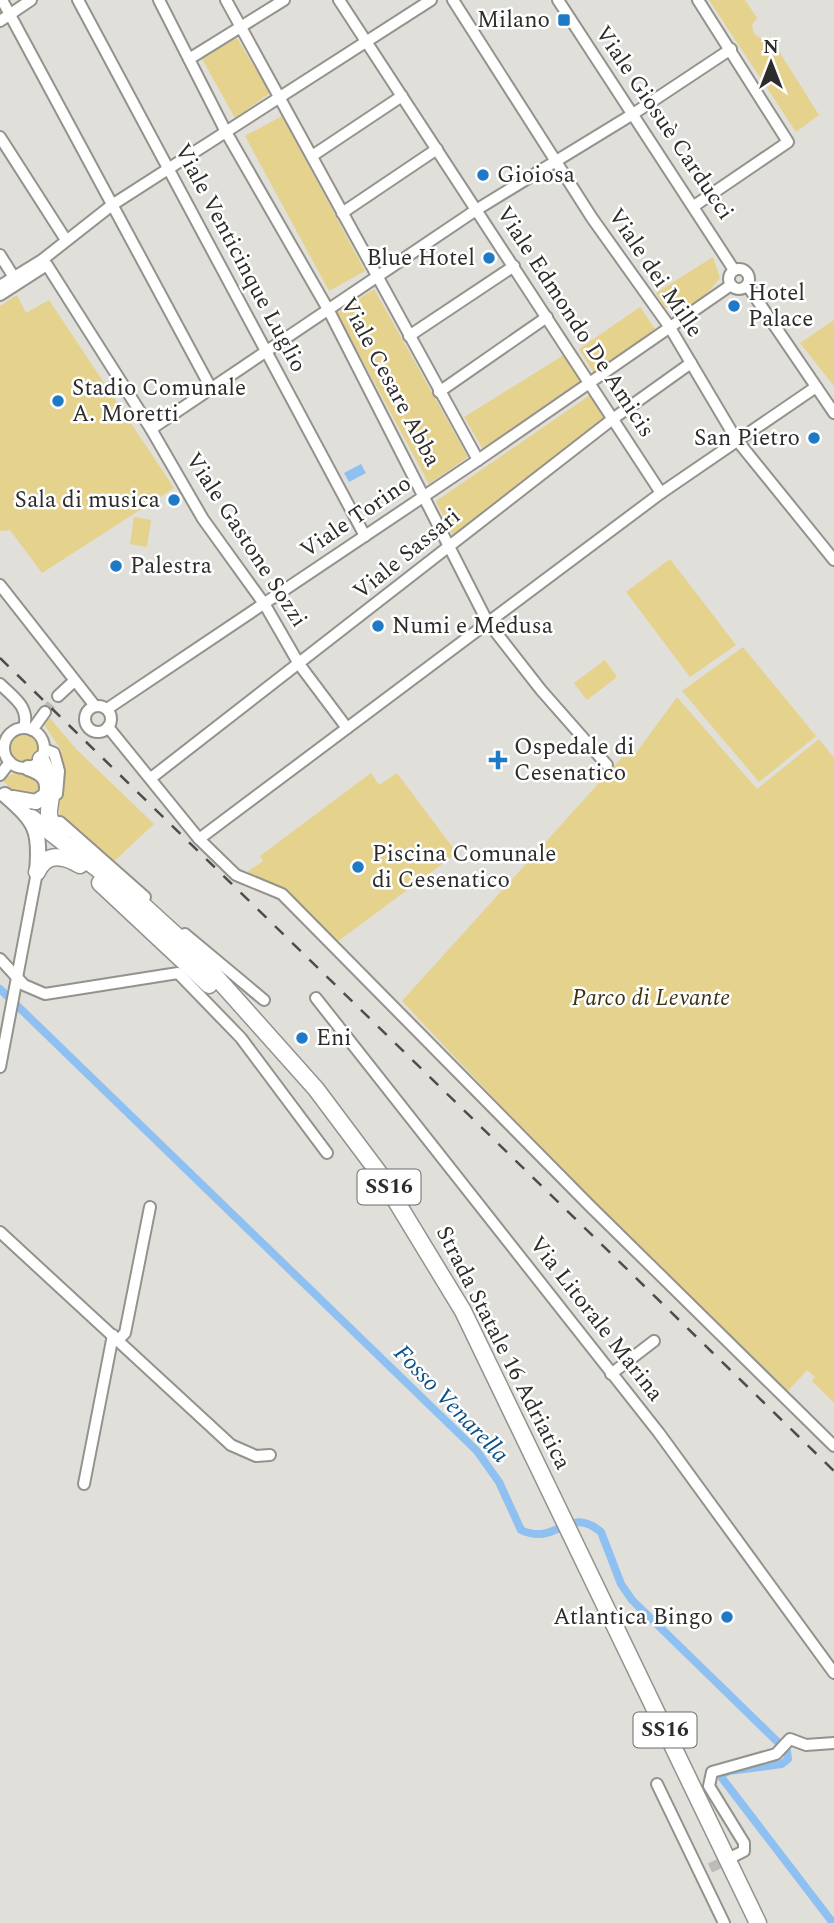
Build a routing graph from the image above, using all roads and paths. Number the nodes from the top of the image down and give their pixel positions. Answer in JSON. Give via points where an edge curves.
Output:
{"nodes":[{"id":1,"x":2,"y":0,"type":"edge"},
{"id":2,"x":31,"y":0,"type":"edge"},
{"id":3,"x":78,"y":0,"type":"edge"},
{"id":4,"x":159,"y":0,"type":"edge"},
{"id":5,"x":226,"y":0,"type":"edge"},
{"id":6,"x":284,"y":0,"type":"edge"},
{"id":7,"x":339,"y":0,"type":"edge"},
{"id":8,"x":431,"y":0,"type":"edge"},
{"id":9,"x":453,"y":0,"type":"edge"},
{"id":10,"x":558,"y":0,"type":"edge"},
{"id":11,"x":698,"y":0,"type":"edge"},
{"id":12,"x":10,"y":14,"type":"junction"},
{"id":13,"x":0,"y":21,"type":"edge"},
{"id":14,"x":239,"y":28,"type":"junction"},
{"id":15,"x":366,"y":41,"type":"junction"},
{"id":16,"x":731,"y":49,"type":"junction"},
{"id":17,"x":189,"y":59,"type":"junction"},
{"id":18,"x":279,"y":96,"type":"junction"},
{"id":19,"x":402,"y":96,"type":"junction"},
{"id":20,"x":633,"y":114,"type":"junction"},
{"id":21,"x":226,"y":132,"type":"junction"},
{"id":22,"x":0,"y":137,"type":"edge"},
{"id":23,"x":437,"y":149,"type":"junction"},
{"id":24,"x":312,"y":156,"type":"junction"},
{"id":25,"x":555,"y":160,"type":"junction"},
{"id":26,"x":168,"y":169,"type":"junction"},
{"id":27,"x":112,"y":205,"type":"junction"},
{"id":28,"x":694,"y":206,"type":"junction"},
{"id":29,"x":476,"y":210,"type":"junction"},
{"id":30,"x":342,"y":213,"type":"junction"},
{"id":31,"x":66,"y":240,"type":"junction"},
{"id":32,"x":0,"y":255,"type":"edge"},
{"id":33,"x":48,"y":260,"type":"junction"},
{"id":34,"x":514,"y":266,"type":"junction"},
{"id":35,"x":734,"y":270,"type":"junction"},
{"id":36,"x":378,"y":278,"type":"junction"},
{"id":37,"x":16,"y":280,"type":"junction"},
{"id":38,"x":731,"y":285,"type":"junction"},
{"id":39,"x":747,"y":285,"type":"junction"},
{"id":40,"x":0,"y":286,"type":"edge"},
{"id":41,"x":0,"y":295,"type":"edge"},
{"id":42,"x":329,"y":311,"type":"junction"},
{"id":43,"x":547,"y":317,"type":"junction"},
{"id":44,"x":669,"y":326,"type":"junction"},
{"id":45,"x":409,"y":336,"type":"junction"},
{"id":46,"x":268,"y":353,"type":"junction"},
{"id":47,"x":691,"y":363,"type":"junction"},
{"id":48,"x":589,"y":382,"type":"junction"},
{"id":49,"x":816,"y":387,"type":"junction"},
{"id":50,"x":212,"y":390,"type":"junction"},
{"id":51,"x":439,"y":392,"type":"junction"},
{"id":52,"x":834,"y":413,"type":"edge"},
{"id":53,"x":614,"y":418,"type":"junction"},
{"id":54,"x":151,"y":429,"type":"junction"},
{"id":55,"x":736,"y":439,"type":"junction"},
{"id":56,"x":478,"y":460,"type":"junction"},
{"id":57,"x":662,"y":493,"type":"junction"},
{"id":58,"x":426,"y":495,"type":"junction"},
{"id":59,"x":365,"y":536,"type":"junction"},
{"id":60,"x":451,"y":545,"type":"junction"},
{"id":61,"x":834,"y":560,"type":"edge"},
{"id":62,"x":0,"y":585,"type":"edge"},
{"id":63,"x":265,"y":605,"type":"junction"},
{"id":64,"x":487,"y":621,"type":"junction"},
{"id":65,"x":50,"y":649,"type":"junction"},
{"id":66,"x":299,"y":664,"type":"junction"},
{"id":67,"x":72,"y":683,"type":"junction"},
{"id":68,"x":0,"y":684,"type":"edge"},
{"id":69,"x":58,"y":696,"type":"tunnel mouth"},
{"id":70,"x":92,"y":707,"type":"junction"},
{"id":71,"x":107,"y":709,"type":"junction"},
{"id":72,"x":45,"y":712,"type":"tunnel mouth"},
{"id":73,"x":108,"y":727,"type":"junction"},
{"id":74,"x":347,"y":728,"type":"junction"},
{"id":75,"x":28,"y":729,"type":"junction"},
{"id":76,"x":38,"y":758,"type":"junction"},
{"id":77,"x":10,"y":762,"type":"junction"},
{"id":78,"x":607,"y":765,"type":"dead end"},
{"id":79,"x":0,"y":775,"type":"edge"},
{"id":80,"x":150,"y":778,"type":"junction"},
{"id":81,"x":2,"y":792,"type":"edge"},
{"id":82,"x":32,"y":818,"type":"junction"},
{"id":83,"x":200,"y":839,"type":"junction"},
{"id":84,"x":87,"y":865,"type":"junction"},
{"id":85,"x":37,"y":872,"type":"junction"},
{"id":86,"x":0,"y":959,"type":"edge"},
{"id":87,"x":17,"y":980,"type":"junction"},
{"id":88,"x":316,"y":998,"type":"dead end"},
{"id":89,"x":264,"y":1000,"type":"dead end"},
{"id":90,"x":0,"y":1067,"type":"edge"},
{"id":91,"x":327,"y":1153,"type":"dead end"},
{"id":92,"x":150,"y":1207,"type":"dead end"},
{"id":93,"x":0,"y":1232,"type":"edge"},
{"id":94,"x":116,"y":1338,"type":"junction"},
{"id":95,"x":654,"y":1341,"type":"dead end"},
{"id":96,"x":611,"y":1374,"type":"junction"},
{"id":97,"x":834,"y":1446,"type":"edge"},
{"id":98,"x":270,"y":1455,"type":"dead end"},
{"id":99,"x":84,"y":1484,"type":"dead end"},
{"id":100,"x":568,"y":1538,"type":"junction"},
{"id":101,"x":834,"y":1673,"type":"edge"},
{"id":102,"x":834,"y":1743,"type":"edge"},
{"id":103,"x":657,"y":1784,"type":"dead end"},
{"id":104,"x":734,"y":1856,"type":"dead end"},
{"id":105,"x":710,"y":1868,"type":"tunnel mouth"},
{"id":106,"x":698,"y":1874,"type":"junction"},
{"id":107,"x":724,"y":1923,"type":"edge"},
{"id":108,"x":746,"y":1923,"type":"edge"},
{"id":109,"x":758,"y":1923,"type":"edge"}],
"edges":[{"from":1,"to":12,"type":"street"},
{"from":2,"to":12,"type":"street"},
{"from":3,"to":26,"type":"street","name":"Viale Venticinque Luglio"},
{"from":4,"to":17,"type":"street","name":"Viale Cesare Abba"},
{"from":5,"to":14,"type":"street"},
{"from":6,"to":14,"type":"street"},
{"from":7,"to":15,"type":"street","name":"Viale Edmondo De Amicis"},
{"from":8,"to":15,"type":"street"},
{"from":9,"to":25,"type":"street","name":"Viale dei Mille"},
{"from":10,"to":20,"type":"street","name":"Viale Giosuè Carducci"},
{"from":11,"to":16,"type":"street"},
{"from":12,"to":13,"type":"street"},
{"from":12,"to":27,"type":"street"},
{"from":14,"to":17,"type":"street"},
{"from":14,"to":18,"type":"street"},
{"from":15,"to":18,"type":"street"},
{"from":15,"to":19,"type":"street","name":"Viale Edmondo De Amicis"},
{"from":16,"to":20,"type":"street"},
{"from":16,"to":28,"type":"street","via":[[788,142]]},
{"from":17,"to":21,"type":"street","name":"Viale Cesare Abba"},
{"from":18,"to":21,"type":"street"},
{"from":18,"to":24,"type":"street"},
{"from":19,"to":23,"type":"street","name":"Viale Edmondo De Amicis"},
{"from":19,"to":24,"type":"street"},
{"from":20,"to":25,"type":"street"},
{"from":20,"to":28,"type":"street","name":"Viale Giosuè Carducci"},
{"from":21,"to":26,"type":"street"},
{"from":21,"to":42,"type":"street","name":"Viale Cesare Abba"},
{"from":22,"to":31,"type":"street"},
{"from":23,"to":29,"type":"street","name":"Viale Edmondo De Amicis"},
{"from":23,"to":30,"type":"street"},
{"from":24,"to":30,"type":"street"},
{"from":25,"to":29,"type":"street"},
{"from":25,"to":44,"type":"street","name":"Viale dei Mille"},
{"from":26,"to":27,"type":"street"},
{"from":26,"to":46,"type":"street","name":"Viale Venticinque Luglio"},
{"from":27,"to":31,"type":"street"},
{"from":27,"to":50,"type":"street"},
{"from":28,"to":35,"type":"street","name":"Viale Giosuè Carducci"},
{"from":29,"to":34,"type":"street","name":"Viale Edmondo De Amicis"},
{"from":29,"to":36,"type":"street"},
{"from":30,"to":36,"type":"street"},
{"from":31,"to":33,"type":"street"},
{"from":32,"to":37,"type":"street"},
{"from":33,"to":37,"type":"street"},
{"from":33,"to":54,"type":"street","name":"Viale Gastone Sozzi"},
{"from":34,"to":43,"type":"street","name":"Viale Edmondo De Amicis"},
{"from":34,"to":45,"type":"street"},
{"from":35,"to":38,"type":"street","via":[[729,276]]},
{"from":35,"to":39,"type":"street","via":[[747,272]]},
{"from":36,"to":42,"type":"street"},
{"from":36,"to":45,"type":"street"},
{"from":37,"to":40,"type":"street"},
{"from":37,"to":41,"type":"street"},
{"from":38,"to":39,"type":"street","via":[[739,289]]},
{"from":38,"to":44,"type":"street","name":"Viale Torino"},
{"from":39,"to":49,"type":"street"},
{"from":42,"to":46,"type":"street"},
{"from":42,"to":58,"type":"street","name":"Viale Cesare Abba"},
{"from":43,"to":48,"type":"street","name":"Viale Edmondo De Amicis"},
{"from":43,"to":51,"type":"street"},
{"from":44,"to":47,"type":"street","name":"Viale dei Mille"},
{"from":44,"to":48,"type":"street","name":"Viale Torino"},
{"from":45,"to":51,"type":"street"},
{"from":46,"to":50,"type":"street"},
{"from":46,"to":59,"type":"street","name":"Viale Venticinque Luglio"},
{"from":47,"to":53,"type":"street","name":"Viale Sassari"},
{"from":47,"to":55,"type":"street","name":"Viale dei Mille"},
{"from":48,"to":53,"type":"street","name":"Viale Edmondo De Amicis"},
{"from":48,"to":56,"type":"street","name":"Viale Torino"},
{"from":49,"to":52,"type":"street"},
{"from":49,"to":55,"type":"street"},
{"from":50,"to":54,"type":"street"},
{"from":51,"to":56,"type":"street"},
{"from":53,"to":57,"type":"street","name":"Viale Edmondo De Amicis"},
{"from":53,"to":60,"type":"street","name":"Viale Sassari"},
{"from":54,"to":63,"type":"street","name":"Viale Gastone Sozzi","via":[[203,520]]},
{"from":55,"to":57,"type":"street"},
{"from":55,"to":61,"type":"street","name":"Viale dei Mille"},
{"from":56,"to":58,"type":"street","name":"Viale Torino"},
{"from":57,"to":64,"type":"street"},
{"from":58,"to":59,"type":"street","name":"Viale Torino"},
{"from":58,"to":60,"type":"street","name":"Viale Cesare Abba"},
{"from":59,"to":63,"type":"street","name":"Viale Torino"},
{"from":60,"to":64,"type":"street","name":"Viale Cesare Abba"},
{"from":60,"to":66,"type":"street","name":"Viale Sassari"},
{"from":62,"to":65,"type":"street"},
{"from":63,"to":66,"type":"street","name":"Viale Gastone Sozzi"},
{"from":63,"to":71,"type":"street","name":"Viale Torino"},
{"from":64,"to":74,"type":"street"},
{"from":64,"to":78,"type":"street","name":"Viale Cesare Abba"},
{"from":65,"to":67,"type":"street"},
{"from":65,"to":70,"type":"street"},
{"from":66,"to":74,"type":"street","name":"Viale Gastone Sozzi"},
{"from":66,"to":80,"type":"street","name":"Viale Sassari"},
{"from":67,"to":69,"type":"street"},
{"from":67,"to":70,"type":"street"},
{"from":68,"to":75,"type":"street","via":[[24,709]]},
{"from":70,"to":71,"type":"street"},
{"from":70,"to":73,"type":"street","via":[[84,719],[90,730],[101,732]]},
{"from":71,"to":73,"type":"street"},
{"from":72,"to":75,"type":"street"},
{"from":73,"to":80,"type":"street"},
{"from":74,"to":83,"type":"street"},
{"from":75,"to":76,"type":"street","via":[[41,737]]},
{"from":75,"to":77,"type":"street","via":[[13,732],[6,741]]},
{"from":76,"to":77,"type":"street"},
{"from":76,"to":81,"type":"main road","via":[[47,782],[46,795],[30,803]]},
{"from":76,"to":84,"type":"highway","via":[[51,784],[49,818]]},
{"from":76,"to":89,"type":"street","via":[[54,753],[58,763],[56,813],[64,827]]},
{"from":77,"to":79,"type":"street"},
{"from":80,"to":83,"type":"street"},
{"from":81,"to":82,"type":"main road","name":"Strada Statale 16 Adriatica","number":"SS16"},
{"from":82,"to":84,"type":"highway","name":"Strada Statale 16 Adriatica","number":"SS16"},
{"from":82,"to":85,"type":"main road","via":[[39,842]]},
{"from":83,"to":97,"type":"street","via":[[236,875],[282,894]]},
{"from":84,"to":85,"type":"highway","via":[[58,856],[42,862]]},
{"from":84,"to":100,"type":"highway","name":"Strada Statale 16 Adriatica","number":"SS16","via":[[249,1026],[309,1095],[368,1175],[452,1312]]},
{"from":85,"to":87,"type":"street"},
{"from":86,"to":87,"type":"street"},
{"from":87,"to":90,"type":"street"},
{"from":87,"to":91,"type":"street","via":[[45,994],[178,974],[241,1038]]},
{"from":88,"to":96,"type":"street","name":"Via Litorale Marina"},
{"from":92,"to":94,"type":"street","via":[[125,1333]]},
{"from":93,"to":94,"type":"street"},
{"from":94,"to":98,"type":"street","via":[[232,1445],[256,1456]]},
{"from":94,"to":99,"type":"street"},
{"from":95,"to":96,"type":"street"},
{"from":96,"to":101,"type":"street","name":"Via Litorale Marina"},
{"from":100,"to":108,"type":"highway","name":"Strada Statale 16 Adriatica","number":"SS16"},
{"from":100,"to":109,"type":"highway","name":"Strada Statale 16 Adriatica","number":"SS16"},
{"from":102,"to":104,"type":"street","via":[[806,1745],[790,1739],[776,1754],[718,1768],[708,1780],[744,1843],[744,1851]]},
{"from":103,"to":106,"type":"street"},
{"from":105,"to":106,"type":"street"},
{"from":106,"to":107,"type":"street"}]}
